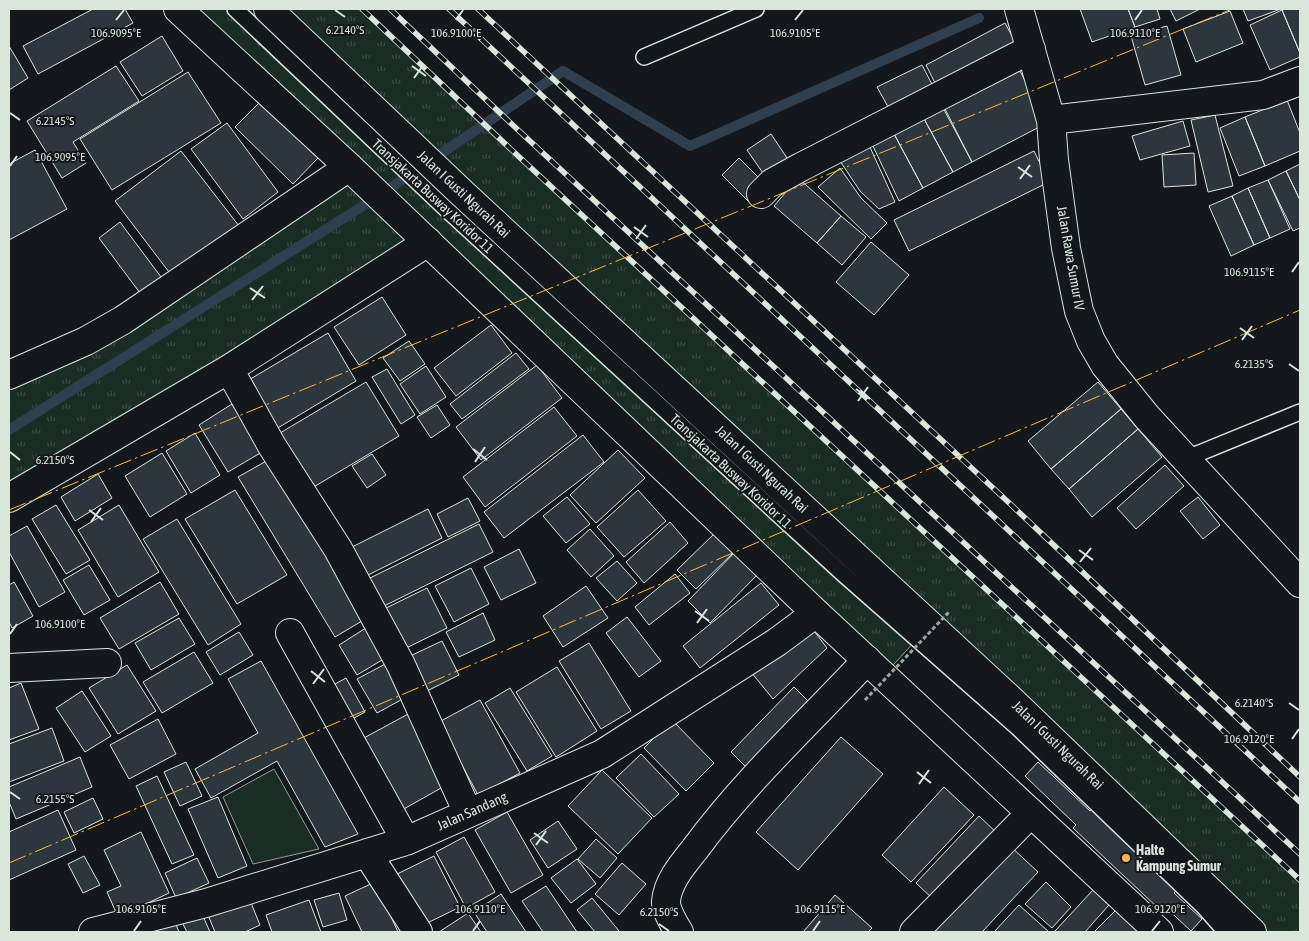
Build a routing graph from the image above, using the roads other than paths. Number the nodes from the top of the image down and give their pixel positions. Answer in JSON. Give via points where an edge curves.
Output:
{"nodes":[{"id":1,"x":178,"y":9,"type":"edge"},
{"id":2,"x":235,"y":9,"type":"edge"},
{"id":3,"x":268,"y":9,"type":"edge"},
{"id":4,"x":756,"y":9,"type":"edge"},
{"id":5,"x":1019,"y":9,"type":"edge"},
{"id":6,"x":1031,"y":49,"type":"junction"},
{"id":7,"x":644,"y":57,"type":"dead end"},
{"id":8,"x":1300,"y":81,"type":"edge"},
{"id":9,"x":1052,"y":120,"type":"junction"},
{"id":10,"x":400,"y":149,"type":"junction"},
{"id":11,"x":356,"y":174,"type":"junction"},
{"id":12,"x":761,"y":194,"type":"dead end"},
{"id":13,"x":455,"y":201,"type":"junction"},
{"id":14,"x":428,"y":242,"type":"junction"},
{"id":15,"x":229,"y":369,"type":"junction"},
{"id":16,"x":9,"y":376,"type":"edge"},
{"id":17,"x":1300,"y":412,"type":"edge"},
{"id":18,"x":1186,"y":459,"type":"junction"},
{"id":19,"x":9,"y":498,"type":"edge"},
{"id":20,"x":1300,"y":583,"type":"edge"},
{"id":21,"x":816,"y":613,"type":"junction"},
{"id":22,"x":290,"y":633,"type":"dead end"},
{"id":23,"x":868,"y":660,"type":"junction"},
{"id":24,"x":107,"y":663,"type":"dead end"},
{"id":25,"x":9,"y":668,"type":"edge"},
{"id":26,"x":468,"y":813,"type":"junction"},
{"id":27,"x":1031,"y":813,"type":"junction"},
{"id":28,"x":406,"y":841,"type":"junction"},
{"id":29,"x":367,"y":853,"type":"junction"},
{"id":30,"x":93,"y":932,"type":"edge"},
{"id":31,"x":418,"y":932,"type":"edge"},
{"id":32,"x":679,"y":932,"type":"edge"},
{"id":33,"x":914,"y":932,"type":"edge"},
{"id":34,"x":1159,"y":932,"type":"edge"},
{"id":35,"x":1226,"y":932,"type":"edge"},
{"id":36,"x":1252,"y":932,"type":"edge"}],
"edges":[{"from":1,"to":11,"type":"street"},
{"from":2,"to":10,"type":"lane","name":"Transjakarta Busway Koridor 11"},
{"from":3,"to":10,"type":"street","name":"Jalan I Gusti Ngurah Rai"},
{"from":4,"to":7,"type":"lane"},
{"from":5,"to":6,"type":"street","name":"Jalan Rawa Sumur IV"},
{"from":6,"to":9,"type":"street","name":"Jalan Rawa Sumur IV"},
{"from":6,"to":12,"type":"street","via":[[801,167],[772,183]]},
{"from":8,"to":9,"type":"street","via":[[1263,95]]},
{"from":9,"to":18,"type":"street","name":"Jalan Rawa Sumur IV","via":[[1066,248],[1080,311],[1091,341],[1132,400]]},
{"from":10,"to":13,"type":"street","name":"Jalan I Gusti Ngurah Rai"},
{"from":11,"to":14,"type":"street"},
{"from":11,"to":16,"type":"street","via":[[123,320]]},
{"from":13,"to":35,"type":"lane","name":"Transjakarta Busway Koridor 11","via":[[842,573],[1017,727],[1197,900]]},
{"from":13,"to":36,"type":"street","name":"Jalan I Gusti Ngurah Rai","via":[[1006,695]]},
{"from":14,"to":15,"type":"street"},
{"from":14,"to":21,"type":"street"},
{"from":15,"to":19,"type":"street"},
{"from":15,"to":26,"type":"street","via":[[272,446],[338,549],[401,665]]},
{"from":17,"to":18,"type":"lane"},
{"from":18,"to":20,"type":"street","name":"Jalan Rawa Sumur IV"},
{"from":21,"to":23,"type":"street"},
{"from":21,"to":26,"type":"street","name":"Jalan Sandang","via":[[777,642],[602,754]]},
{"from":22,"to":28,"type":"street"},
{"from":23,"to":27,"type":"street"},
{"from":23,"to":32,"type":"street","via":[[765,766],[684,862],[672,880],[665,903]]},
{"from":24,"to":25,"type":"street"},
{"from":26,"to":28,"type":"street","name":"Jalan Sandang"},
{"from":27,"to":33,"type":"street"},
{"from":27,"to":34,"type":"street"},
{"from":28,"to":29,"type":"street","name":"Jalan Sandang"},
{"from":29,"to":30,"type":"street","name":"Jalan Sandang","via":[[206,903]]},
{"from":29,"to":31,"type":"street"}]}
